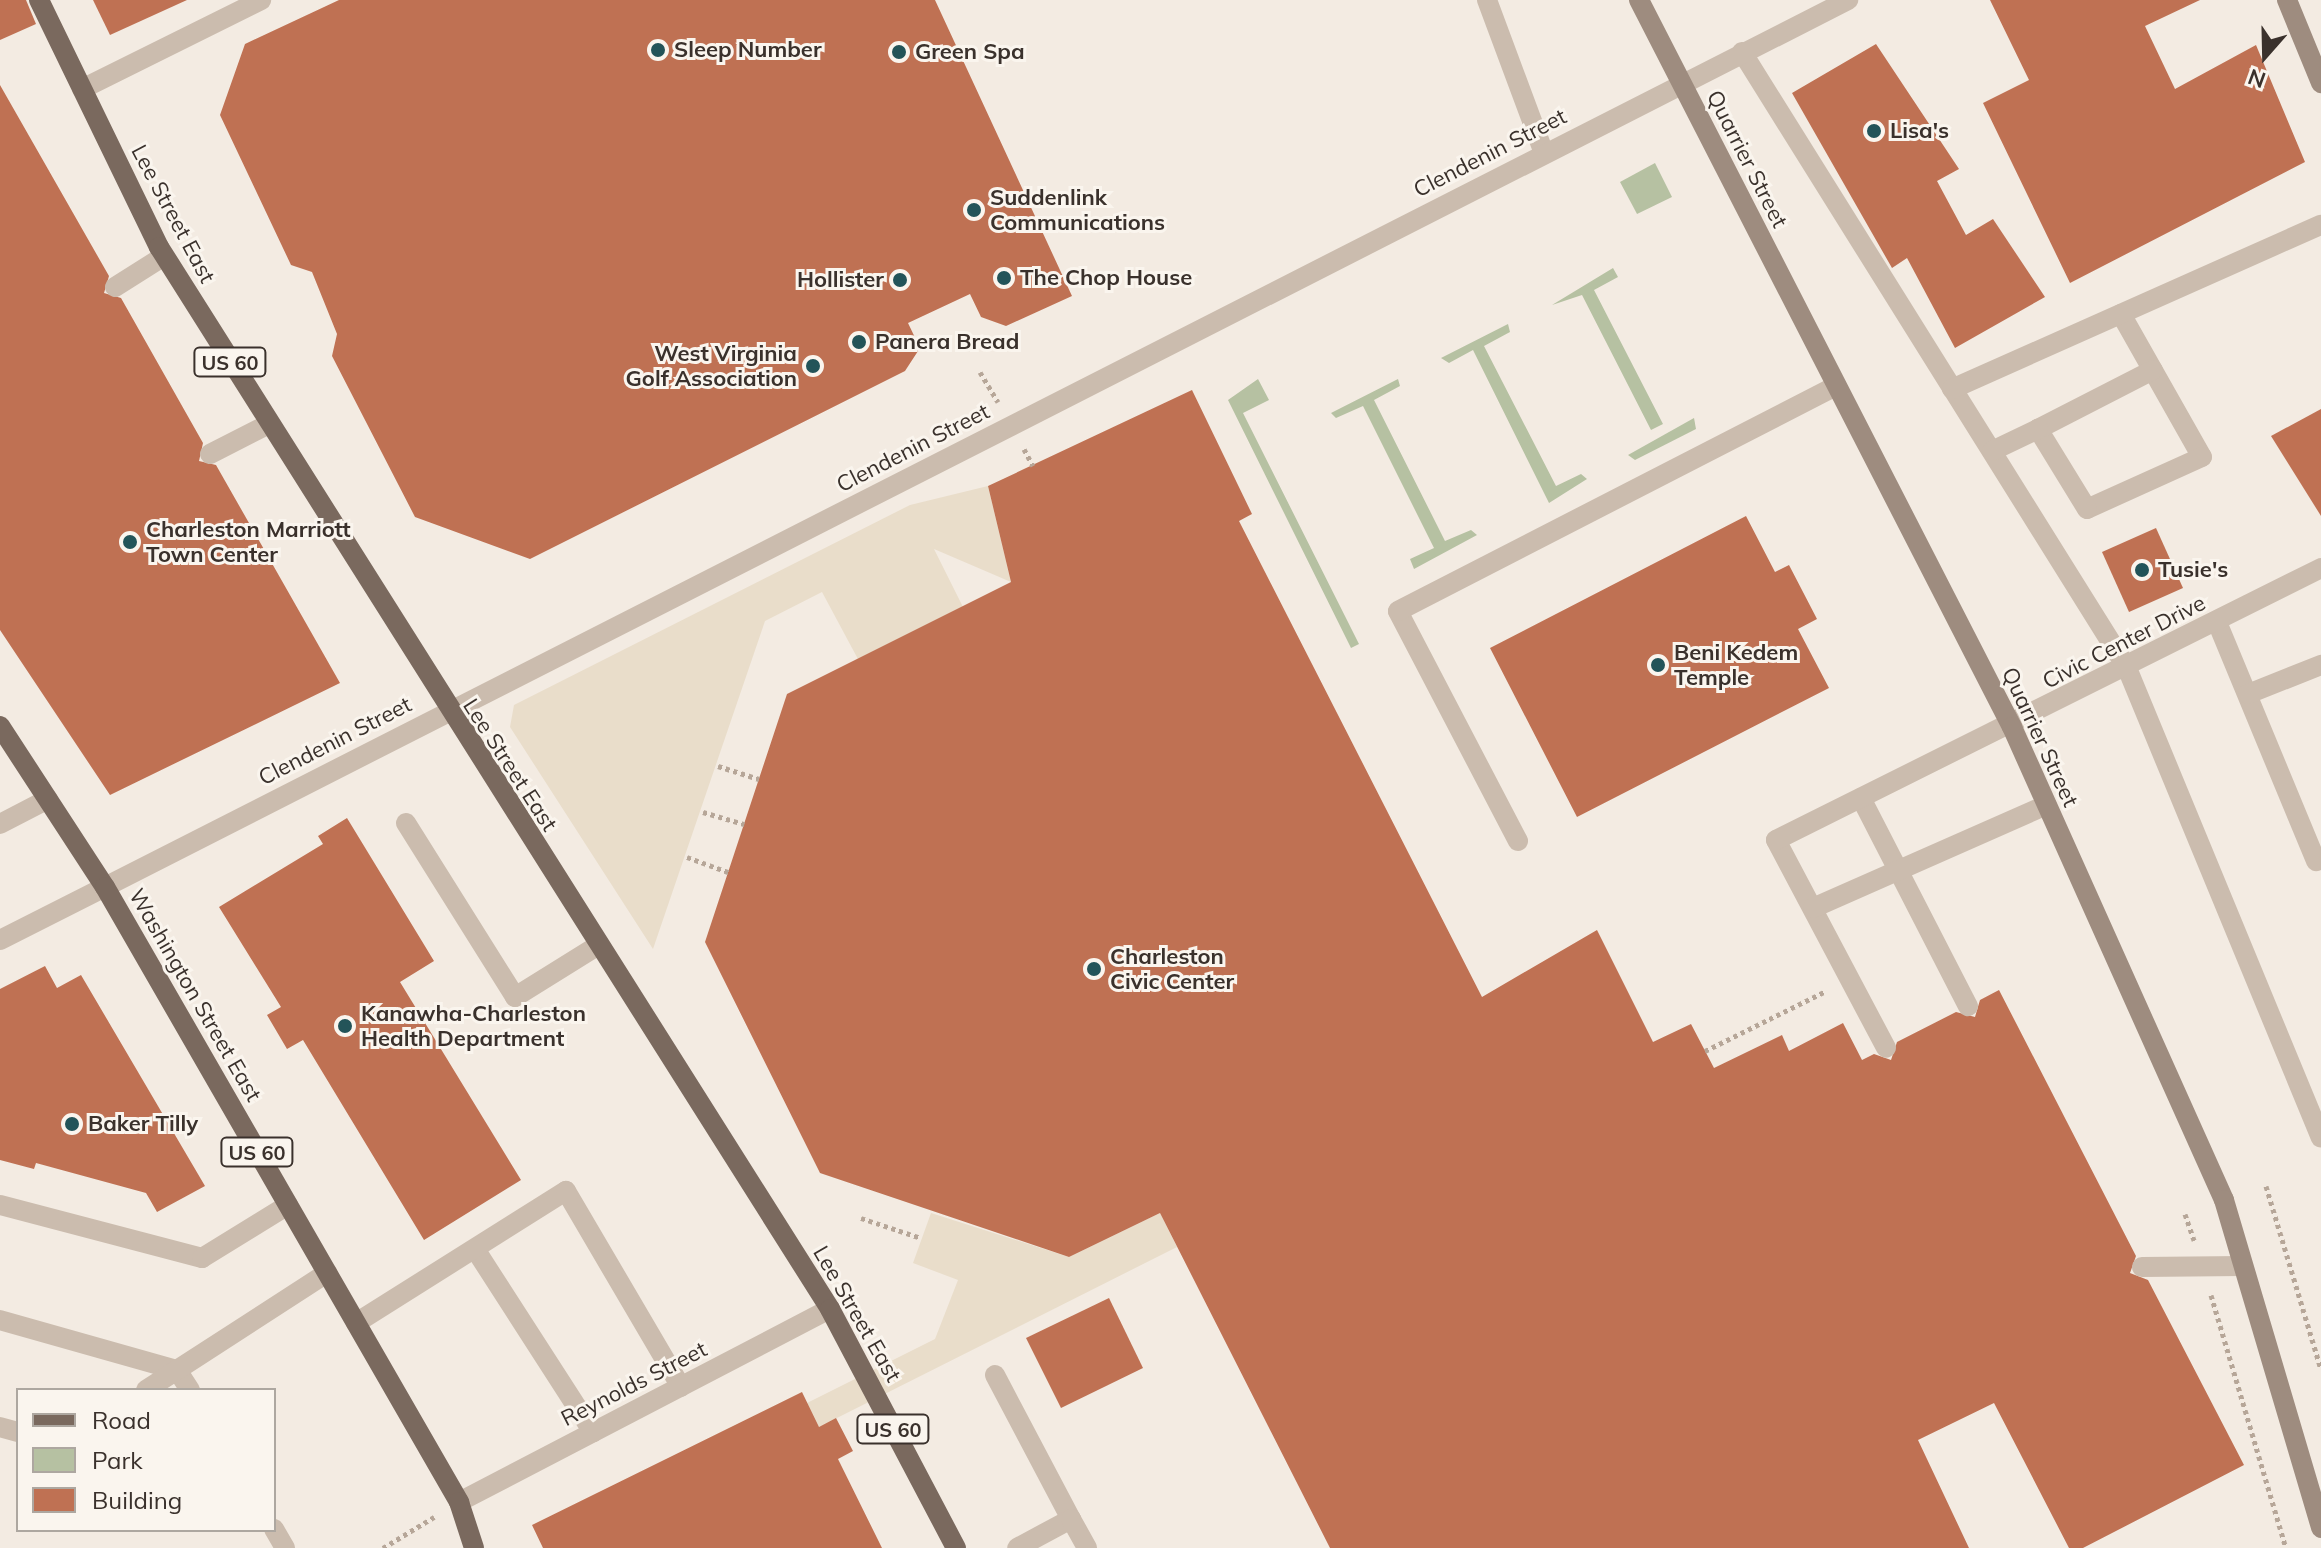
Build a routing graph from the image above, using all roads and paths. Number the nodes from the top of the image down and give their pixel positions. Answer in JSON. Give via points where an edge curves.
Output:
{"nodes":[{"id":1,"x":39,"y":0,"type":"edge"},
{"id":2,"x":261,"y":0,"type":"edge"},
{"id":3,"x":1487,"y":0,"type":"edge"},
{"id":4,"x":1639,"y":0,"type":"edge"},
{"id":5,"x":1848,"y":0,"type":"edge"},
{"id":6,"x":2287,"y":0,"type":"edge"},
{"id":7,"x":1742,"y":52,"type":"junction"},
{"id":8,"x":1681,"y":82,"type":"junction"},
{"id":9,"x":2321,"y":83,"type":"edge"},
{"id":10,"x":82,"y":89,"type":"junction"},
{"id":11,"x":1544,"y":153,"type":"junction"},
{"id":12,"x":2321,"y":225,"type":"edge"},
{"id":13,"x":164,"y":256,"type":"junction"},
{"id":14,"x":115,"y":287,"type":"dead end"},
{"id":15,"x":2121,"y":314,"type":"junction"},
{"id":16,"x":2153,"y":370,"type":"junction"},
{"id":17,"x":1836,"y":386,"type":"junction"},
{"id":18,"x":1952,"y":389,"type":"junction"},
{"id":19,"x":269,"y":424,"type":"junction"},
{"id":20,"x":2038,"y":429,"type":"junction"},
{"id":21,"x":1992,"y":451,"type":"junction"},
{"id":22,"x":210,"y":454,"type":"dead end"},
{"id":23,"x":2321,"y":568,"type":"edge"},
{"id":24,"x":2217,"y":622,"type":"junction"},
{"id":25,"x":2321,"y":665,"type":"edge"},
{"id":26,"x":2127,"y":668,"type":"junction"},
{"id":27,"x":2248,"y":694,"type":"junction"},
{"id":28,"x":446,"y":710,"type":"junction"},
{"id":29,"x":0,"y":726,"type":"edge"},
{"id":30,"x":2012,"y":727,"type":"junction"},
{"id":31,"x":718,"y":766,"type":"dead end"},
{"id":32,"x":759,"y":779,"type":"dead end"},
{"id":33,"x":1861,"y":798,"type":"junction"},
{"id":34,"x":48,"y":799,"type":"junction"},
{"id":35,"x":2046,"y":805,"type":"junction"},
{"id":36,"x":703,"y":812,"type":"dead end"},
{"id":37,"x":406,"y":823,"type":"dead end"},
{"id":38,"x":0,"y":824,"type":"edge"},
{"id":39,"x":744,"y":824,"type":"dead end"},
{"id":40,"x":1518,"y":841,"type":"dead end"},
{"id":41,"x":687,"y":857,"type":"dead end"},
{"id":42,"x":2316,"y":861,"type":"dead end"},
{"id":43,"x":1898,"y":870,"type":"junction"},
{"id":44,"x":728,"y":872,"type":"dead end"},
{"id":45,"x":105,"y":887,"type":"junction"},
{"id":46,"x":1813,"y":908,"type":"junction"},
{"id":47,"x":0,"y":940,"type":"edge"},
{"id":48,"x":597,"y":946,"type":"junction"},
{"id":49,"x":1851,"y":980,"type":"junction"},
{"id":50,"x":1968,"y":1006,"type":"dead end"},
{"id":51,"x":1886,"y":1048,"type":"dead end"},
{"id":52,"x":1705,"y":1051,"type":"dead end"},
{"id":53,"x":2321,"y":1138,"type":"edge"},
{"id":54,"x":2266,"y":1186,"type":"dead end"},
{"id":55,"x":0,"y":1205,"type":"edge"},
{"id":56,"x":288,"y":1205,"type":"junction"},
{"id":57,"x":2185,"y":1214,"type":"dead end"},
{"id":58,"x":861,"y":1218,"type":"dead end"},
{"id":59,"x":921,"y":1238,"type":"dead end"},
{"id":60,"x":475,"y":1249,"type":"junction"},
{"id":61,"x":2196,"y":1266,"type":"junction"},
{"id":62,"x":2242,"y":1266,"type":"junction"},
{"id":63,"x":2142,"y":1267,"type":"dead end"},
{"id":64,"x":327,"y":1273,"type":"junction"},
{"id":65,"x":830,"y":1309,"type":"junction"},
{"id":66,"x":0,"y":1320,"type":"edge"},
{"id":67,"x":356,"y":1323,"type":"junction"},
{"id":68,"x":2321,"y":1369,"type":"edge"},
{"id":69,"x":177,"y":1370,"type":"junction"},
{"id":70,"x":995,"y":1375,"type":"dead end"},
{"id":71,"x":681,"y":1387,"type":"junction"},
{"id":72,"x":149,"y":1388,"type":"edge"},
{"id":73,"x":189,"y":1388,"type":"edge"},
{"id":74,"x":593,"y":1432,"type":"junction"},
{"id":75,"x":459,"y":1502,"type":"junction"},
{"id":76,"x":1071,"y":1519,"type":"junction"},
{"id":77,"x":2321,"y":1528,"type":"edge"},
{"id":78,"x":383,"y":1548,"type":"edge"},
{"id":79,"x":474,"y":1548,"type":"edge"},
{"id":80,"x":956,"y":1548,"type":"edge"},
{"id":81,"x":1017,"y":1548,"type":"edge"},
{"id":82,"x":1087,"y":1548,"type":"edge"},
{"id":83,"x":2286,"y":1548,"type":"edge"}],
"edges":[{"from":1,"to":10,"type":"main road","name":"Lee Street East","number":"US 60"},
{"from":2,"to":10,"type":"street"},
{"from":3,"to":11,"type":"street"},
{"from":4,"to":8,"type":"main road","name":"Quarrier Street"},
{"from":5,"to":7,"type":"street","name":"Clendenin Street"},
{"from":6,"to":9,"type":"main road"},
{"from":7,"to":8,"type":"street","name":"Clendenin Street"},
{"from":7,"to":18,"type":"street"},
{"from":8,"to":11,"type":"street","name":"Clendenin Street"},
{"from":8,"to":17,"type":"main road","name":"Quarrier Street"},
{"from":10,"to":13,"type":"main road","name":"Lee Street East","number":"US 60"},
{"from":11,"to":28,"type":"street","name":"Clendenin Street"},
{"from":12,"to":15,"type":"street"},
{"from":13,"to":14,"type":"street"},
{"from":13,"to":19,"type":"main road","name":"Lee Street East","number":"US 60"},
{"from":15,"to":16,"type":"street"},
{"from":15,"to":18,"type":"street"},
{"from":16,"to":20,"type":"street"},
{"from":16,"to":20,"type":"street","via":[[2202,457],[2087,509]]},
{"from":17,"to":30,"type":"main road","name":"Quarrier Street"},
{"from":17,"to":40,"type":"street","via":[[1398,611]]},
{"from":18,"to":21,"type":"street"},
{"from":19,"to":22,"type":"street"},
{"from":19,"to":28,"type":"main road","name":"Lee Street East","number":"US 60"},
{"from":20,"to":21,"type":"street"},
{"from":21,"to":26,"type":"street"},
{"from":23,"to":24,"type":"street","name":"Civic Center Drive"},
{"from":24,"to":26,"type":"street","name":"Civic Center Drive"},
{"from":24,"to":27,"type":"street"},
{"from":25,"to":27,"type":"street"},
{"from":26,"to":30,"type":"street","name":"Civic Center Drive"},
{"from":26,"to":53,"type":"street"},
{"from":27,"to":42,"type":"street"},
{"from":28,"to":45,"type":"street","name":"Clendenin Street"},
{"from":28,"to":48,"type":"main road","name":"Lee Street East","number":"US 60"},
{"from":29,"to":34,"type":"main road","name":"Washington Street East","number":"US 60"},
{"from":30,"to":33,"type":"street","name":"Civic Center Drive"},
{"from":30,"to":35,"type":"main road","name":"Quarrier Street"},
{"from":31,"to":32,"type":"path"},
{"from":33,"to":43,"type":"street"},
{"from":33,"to":46,"type":"street","name":"Civic Center Drive","via":[[1776,840]]},
{"from":34,"to":38,"type":"street"},
{"from":34,"to":45,"type":"main road","name":"Washington Street East","number":"US 60"},
{"from":35,"to":43,"type":"street"},
{"from":35,"to":62,"type":"main road","name":"Quarrier Street","via":[[2224,1200]]},
{"from":36,"to":39,"type":"path"},
{"from":37,"to":48,"type":"street","via":[[515,997]]},
{"from":41,"to":44,"type":"path"},
{"from":43,"to":46,"type":"street"},
{"from":43,"to":50,"type":"street"},
{"from":45,"to":47,"type":"street","name":"Clendenin Street"},
{"from":45,"to":56,"type":"main road","name":"Washington Street East","number":"US 60"},
{"from":46,"to":49,"type":"street"},
{"from":48,"to":65,"type":"main road","name":"Lee Street East","number":"US 60"},
{"from":49,"to":51,"type":"street"},
{"from":49,"to":52,"type":"path"},
{"from":54,"to":68,"type":"path"},
{"from":55,"to":56,"type":"street","via":[[202,1258]]},
{"from":56,"to":64,"type":"main road","name":"Washington Street East","number":"US 60"},
{"from":57,"to":61,"type":"path"},
{"from":58,"to":59,"type":"path"},
{"from":60,"to":67,"type":"street"},
{"from":60,"to":71,"type":"street","via":[[566,1191]]},
{"from":60,"to":74,"type":"street"},
{"from":61,"to":62,"type":"street"},
{"from":61,"to":63,"type":"street"},
{"from":61,"to":83,"type":"path"},
{"from":62,"to":77,"type":"main road","name":"Quarrier Street"},
{"from":64,"to":67,"type":"main road","name":"Washington Street East","number":"US 60"},
{"from":64,"to":69,"type":"street"},
{"from":65,"to":71,"type":"street","name":"Reynolds Street"},
{"from":65,"to":80,"type":"main road","name":"Lee Street East","number":"US 60"},
{"from":66,"to":69,"type":"street"},
{"from":67,"to":75,"type":"main road","name":"Washington Street East","number":"US 60"},
{"from":69,"to":72,"type":"street"},
{"from":69,"to":73,"type":"street"},
{"from":70,"to":76,"type":"street"},
{"from":71,"to":74,"type":"street","name":"Reynolds Street"},
{"from":74,"to":75,"type":"street","name":"Reynolds Street"},
{"from":75,"to":78,"type":"path"},
{"from":75,"to":79,"type":"main road","name":"Washington Street East","number":"US 60"},
{"from":76,"to":81,"type":"street"},
{"from":76,"to":82,"type":"street"}]}
